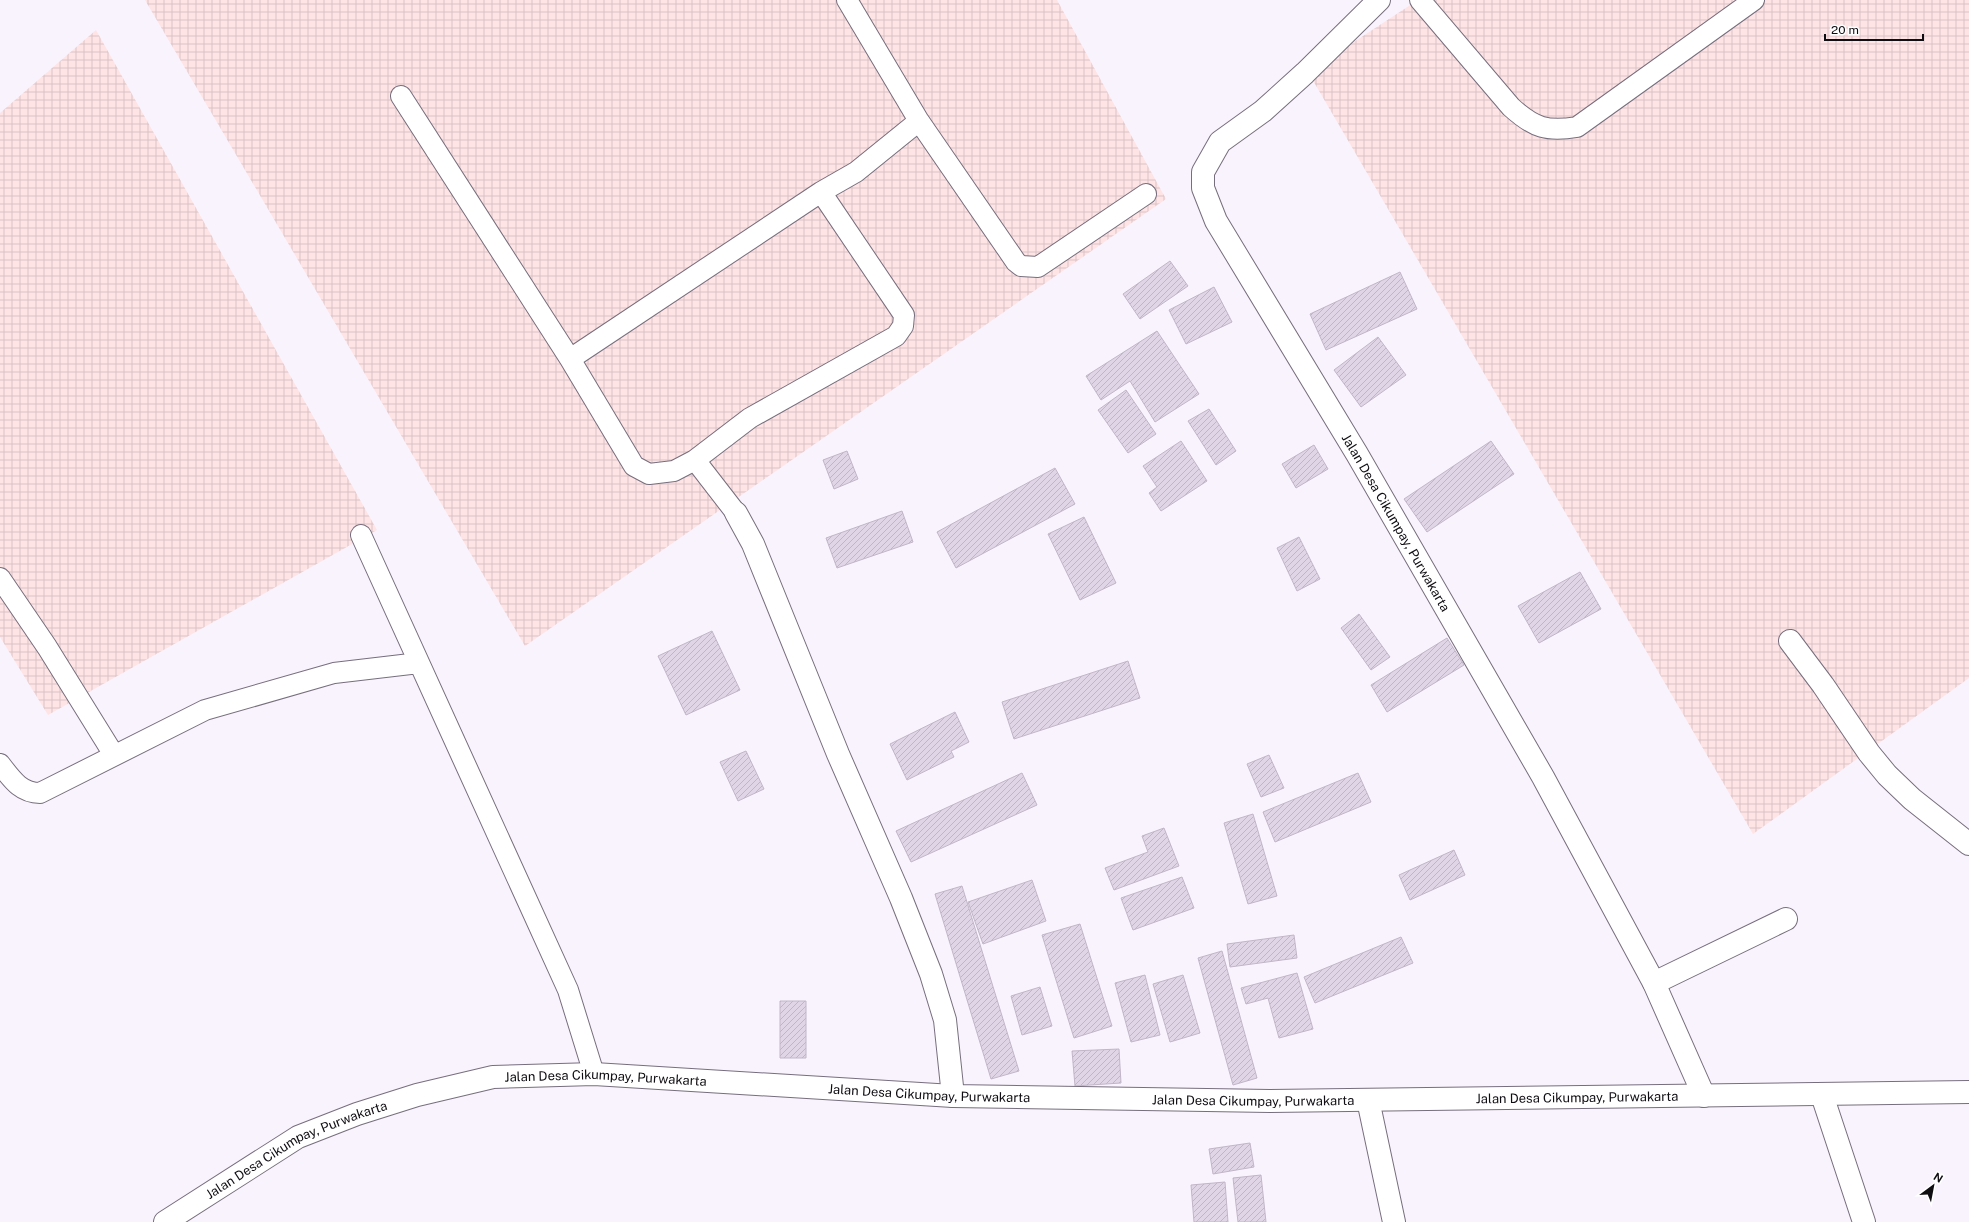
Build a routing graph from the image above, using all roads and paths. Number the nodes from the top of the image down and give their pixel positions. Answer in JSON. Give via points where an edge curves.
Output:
{"nodes":[{"id":1,"x":847,"y":0,"type":"edge"},
{"id":2,"x":1378,"y":0,"type":"edge"},
{"id":3,"x":1420,"y":0,"type":"edge"},
{"id":4,"x":1754,"y":0,"type":"edge"},
{"id":5,"x":401,"y":96,"type":"dead end"},
{"id":6,"x":919,"y":121,"type":"junction"},
{"id":7,"x":820,"y":192,"type":"junction"},
{"id":8,"x":1146,"y":194,"type":"dead end"},
{"id":9,"x":570,"y":359,"type":"junction"},
{"id":10,"x":695,"y":460,"type":"junction"},
{"id":11,"x":736,"y":513,"type":"joint"},
{"id":12,"x":361,"y":535,"type":"dead end"},
{"id":13,"x":0,"y":578,"type":"edge"},
{"id":14,"x":1790,"y":641,"type":"dead end"},
{"id":15,"x":419,"y":663,"type":"junction"},
{"id":16,"x":114,"y":755,"type":"junction"},
{"id":17,"x":0,"y":764,"type":"edge"},
{"id":18,"x":1969,"y":844,"type":"edge"},
{"id":19,"x":1786,"y":919,"type":"dead end"},
{"id":20,"x":1654,"y":983,"type":"junction"},
{"id":21,"x":594,"y":1074,"type":"junction"},
{"id":22,"x":1969,"y":1092,"type":"edge"},
{"id":23,"x":1822,"y":1095,"type":"junction"},
{"id":24,"x":953,"y":1096,"type":"junction"},
{"id":25,"x":1704,"y":1096,"type":"junction"},
{"id":26,"x":1368,"y":1100,"type":"junction"},
{"id":27,"x":191,"y":1216,"type":"edge"},
{"id":28,"x":165,"y":1222,"type":"edge"},
{"id":29,"x":1394,"y":1222,"type":"edge"},
{"id":30,"x":1864,"y":1222,"type":"edge"}],
"edges":[{"from":1,"to":6,"type":"lane"},
{"from":2,"to":20,"type":"street","name":"Jalan Desa Cikumpay, Purwakarta","via":[[1274,101],[1220,142],[1203,172],[1203,188],[1216,221],[1356,454],[1543,777]]},
{"from":3,"to":4,"type":"lane","via":[[1511,108],[1524,119],[1540,127],[1558,130],[1577,127]]},
{"from":5,"to":9,"type":"lane"},
{"from":6,"to":7,"type":"lane","via":[[856,172]]},
{"from":6,"to":8,"type":"lane","via":[[1021,266],[1038,267]]},
{"from":7,"to":9,"type":"lane"},
{"from":7,"to":10,"type":"lane","via":[[904,315],[903,326],[896,336],[750,418]]},
{"from":9,"to":10,"type":"lane","via":[[634,466],[649,474],[674,471]]},
{"from":10,"to":11,"type":"lane"},
{"from":11,"to":24,"type":"street","via":[[753,544],[931,974],[945,1020]]},
{"from":12,"to":15,"type":"lane"},
{"from":13,"to":16,"type":"lane","via":[[47,647]]},
{"from":14,"to":18,"type":"street","via":[[1868,753],[1887,775],[1912,799]]},
{"from":15,"to":16,"type":"lane","via":[[334,673],[205,710]]},
{"from":15,"to":21,"type":"lane","via":[[568,990]]},
{"from":16,"to":17,"type":"lane","via":[[40,793],[32,793],[19,787]]},
{"from":19,"to":20,"type":"street"},
{"from":20,"to":25,"type":"street","name":"Jalan Desa Cikumpay, Purwakarta"},
{"from":21,"to":24,"type":"street","name":"Jalan Desa Cikumpay, Purwakarta"},
{"from":21,"to":27,"type":"street","name":"Jalan Desa Cikumpay, Purwakarta","via":[[493,1077],[417,1095],[357,1114],[298,1137]]},
{"from":22,"to":23,"type":"street","name":"Jalan Desa Cikumpay, Purwakarta"},
{"from":23,"to":25,"type":"street","name":"Jalan Desa Cikumpay, Purwakarta"},
{"from":23,"to":30,"type":"street"},
{"from":24,"to":26,"type":"street","name":"Jalan Desa Cikumpay, Purwakarta"},
{"from":25,"to":26,"type":"street","name":"Jalan Desa Cikumpay, Purwakarta"},
{"from":26,"to":29,"type":"street"},
{"from":27,"to":28,"type":"street","name":"Jalan Desa Cikumpay, Purwakarta"}]}
